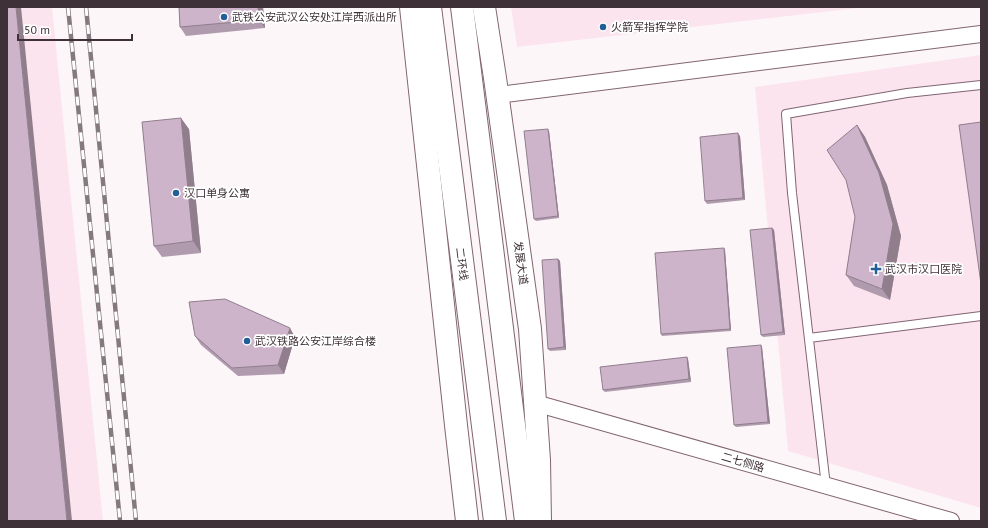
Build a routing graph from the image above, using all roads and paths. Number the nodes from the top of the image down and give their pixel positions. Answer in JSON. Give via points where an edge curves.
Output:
{"nodes":[{"id":1,"x":411,"y":7,"type":"edge"},
{"id":2,"x":418,"y":7,"type":"edge"},
{"id":3,"x":430,"y":7,"type":"edge"},
{"id":4,"x":462,"y":7,"type":"edge"},
{"id":5,"x":484,"y":7,"type":"edge"},
{"id":6,"x":981,"y":34,"type":"edge"},
{"id":7,"x":981,"y":85,"type":"edge"},
{"id":8,"x":498,"y":95,"type":"junction"},
{"id":9,"x":981,"y":316,"type":"edge"},
{"id":10,"x":809,"y":338,"type":"junction"},
{"id":11,"x":480,"y":401,"type":"junction"},
{"id":12,"x":535,"y":403,"type":"junction"},
{"id":13,"x":826,"y":486,"type":"junction"},
{"id":14,"x":468,"y":521,"type":"edge"},
{"id":15,"x":495,"y":521,"type":"edge"},
{"id":16,"x":526,"y":521,"type":"edge"},
{"id":17,"x":540,"y":521,"type":"edge"},
{"id":18,"x":951,"y":521,"type":"edge"}],
"edges":[{"from":1,"to":14,"type":"main road"},
{"from":2,"to":11,"type":"main road"},
{"from":3,"to":11,"type":"main road","name":"二环线"},
{"from":4,"to":16,"type":"main road"},
{"from":5,"to":8,"type":"main road","name":"发展大道"},
{"from":6,"to":8,"type":"street"},
{"from":7,"to":10,"type":"lane","via":[[906,92],[786,114],[792,193]]},
{"from":8,"to":12,"type":"main road","name":"发展大道","via":[[530,330]]},
{"from":9,"to":10,"type":"lane"},
{"from":10,"to":13,"type":"lane"},
{"from":11,"to":15,"type":"main road","name":"二环线"},
{"from":12,"to":13,"type":"street","name":"二七侧路"},
{"from":12,"to":17,"type":"main road","name":"发展大道"},
{"from":13,"to":18,"type":"street","name":"二七侧路"}]}
